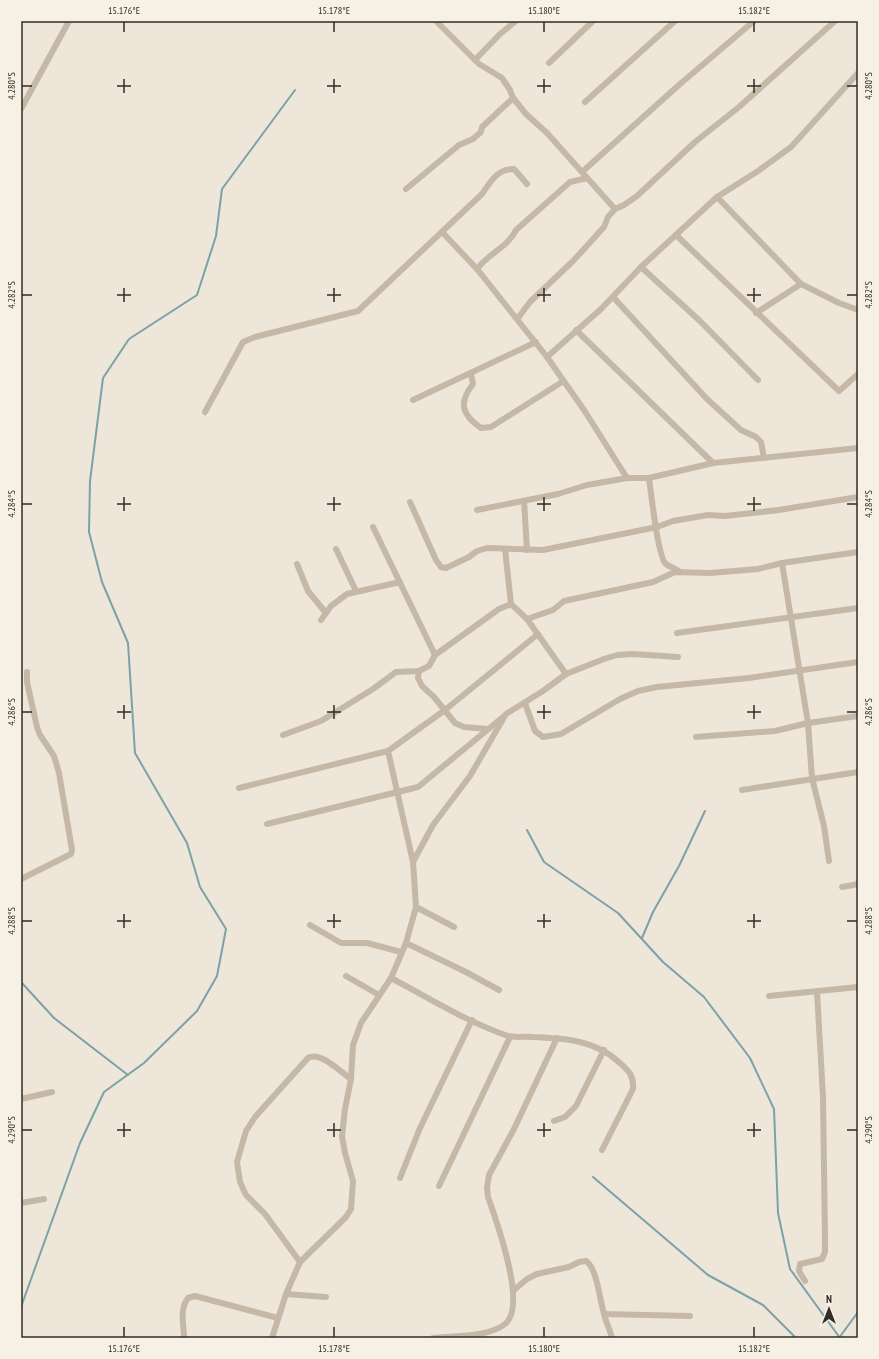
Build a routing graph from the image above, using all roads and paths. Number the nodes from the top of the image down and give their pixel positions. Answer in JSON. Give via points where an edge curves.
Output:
{"nodes":[{"id":1,"x":69,"y":21,"type":"edge"},
{"id":2,"x":516,"y":21,"type":"edge"},
{"id":3,"x":580,"y":21,"type":"edge"},
{"id":4,"x":592,"y":21,"type":"edge"},
{"id":5,"x":675,"y":21,"type":"edge"},
{"id":6,"x":754,"y":21,"type":"edge"},
{"id":7,"x":835,"y":21,"type":"edge"},
{"id":8,"x":438,"y":22,"type":"edge"},
{"id":9,"x":585,"y":27,"type":"junction"},
{"id":10,"x":474,"y":60,"type":"junction"},
{"id":11,"x":549,"y":63,"type":"dead end"},
{"id":12,"x":858,"y":73,"type":"edge"},
{"id":13,"x":513,"y":98,"type":"junction"},
{"id":14,"x":586,"y":102,"type":"dead end"},
{"id":15,"x":21,"y":109,"type":"edge"},
{"id":16,"x":582,"y":172,"type":"junction"},
{"id":17,"x":587,"y":178,"type":"junction"},
{"id":18,"x":527,"y":184,"type":"dead end"},
{"id":19,"x":406,"y":190,"type":"dead end"},
{"id":20,"x":717,"y":197,"type":"junction"},
{"id":21,"x":615,"y":209,"type":"junction"},
{"id":22,"x":442,"y":232,"type":"junction"},
{"id":23,"x":676,"y":235,"type":"junction"},
{"id":24,"x":476,"y":268,"type":"junction"},
{"id":25,"x":641,"y":268,"type":"junction"},
{"id":26,"x":802,"y":284,"type":"junction"},
{"id":27,"x":612,"y":297,"type":"junction"},
{"id":28,"x":858,"y":310,"type":"edge"},
{"id":29,"x":756,"y":313,"type":"junction"},
{"id":30,"x":518,"y":318,"type":"junction"},
{"id":31,"x":576,"y":330,"type":"junction"},
{"id":32,"x":536,"y":342,"type":"junction"},
{"id":33,"x":556,"y":348,"type":"junction"},
{"id":34,"x":542,"y":350,"type":"junction"},
{"id":35,"x":547,"y":357,"type":"junction"},
{"id":36,"x":471,"y":374,"type":"junction"},
{"id":37,"x":858,"y":375,"type":"edge"},
{"id":38,"x":758,"y":380,"type":"dead end"},
{"id":39,"x":562,"y":382,"type":"junction"},
{"id":40,"x":412,"y":400,"type":"dead end"},
{"id":41,"x":205,"y":412,"type":"dead end"},
{"id":42,"x":858,"y":448,"type":"edge"},
{"id":43,"x":764,"y":458,"type":"junction"},
{"id":44,"x":713,"y":463,"type":"junction"},
{"id":45,"x":627,"y":478,"type":"junction"},
{"id":46,"x":649,"y":478,"type":"junction"},
{"id":47,"x":858,"y":497,"type":"edge"},
{"id":48,"x":524,"y":500,"type":"junction"},
{"id":49,"x":410,"y":502,"type":"dead end"},
{"id":50,"x":477,"y":510,"type":"dead end"},
{"id":51,"x":373,"y":526,"type":"dead end"},
{"id":52,"x":657,"y":526,"type":"junction"},
{"id":53,"x":336,"y":549,"type":"dead end"},
{"id":54,"x":505,"y":549,"type":"junction"},
{"id":55,"x":527,"y":550,"type":"junction"},
{"id":56,"x":858,"y":552,"type":"edge"},
{"id":57,"x":782,"y":563,"type":"junction"},
{"id":58,"x":297,"y":564,"type":"dead end"},
{"id":59,"x":680,"y":572,"type":"junction"},
{"id":60,"x":400,"y":582,"type":"junction"},
{"id":61,"x":356,"y":591,"type":"junction"},
{"id":62,"x":511,"y":604,"type":"junction"},
{"id":63,"x":858,"y":608,"type":"edge"},
{"id":64,"x":326,"y":613,"type":"junction"},
{"id":65,"x":790,"y":616,"type":"junction"},
{"id":66,"x":527,"y":619,"type":"junction"},
{"id":67,"x":321,"y":620,"type":"dead end"},
{"id":68,"x":677,"y":633,"type":"dead end"},
{"id":69,"x":538,"y":634,"type":"junction"},
{"id":70,"x":435,"y":655,"type":"junction"},
{"id":71,"x":678,"y":657,"type":"dead end"},
{"id":72,"x":858,"y":662,"type":"edge"},
{"id":73,"x":798,"y":670,"type":"junction"},
{"id":74,"x":419,"y":671,"type":"junction"},
{"id":75,"x":28,"y":672,"type":"dead end"},
{"id":76,"x":566,"y":674,"type":"junction"},
{"id":77,"x":525,"y":703,"type":"junction"},
{"id":78,"x":445,"y":710,"type":"junction"},
{"id":79,"x":506,"y":714,"type":"junction"},
{"id":80,"x":858,"y":716,"type":"edge"},
{"id":81,"x":808,"y":723,"type":"junction"},
{"id":82,"x":487,"y":729,"type":"junction"},
{"id":83,"x":283,"y":735,"type":"dead end"},
{"id":84,"x":696,"y":737,"type":"dead end"},
{"id":85,"x":388,"y":751,"type":"junction"},
{"id":86,"x":858,"y":772,"type":"edge"},
{"id":87,"x":812,"y":778,"type":"junction"},
{"id":88,"x":239,"y":788,"type":"dead end"},
{"id":89,"x":742,"y":790,"type":"dead end"},
{"id":90,"x":398,"y":793,"type":"junction"},
{"id":91,"x":267,"y":824,"type":"dead end"},
{"id":92,"x":829,"y":861,"type":"dead end"},
{"id":93,"x":413,"y":862,"type":"junction"},
{"id":94,"x":21,"y":879,"type":"edge"},
{"id":95,"x":858,"y":884,"type":"edge"},
{"id":96,"x":842,"y":887,"type":"dead end"},
{"id":97,"x":416,"y":907,"type":"junction"},
{"id":98,"x":310,"y":925,"type":"dead end"},
{"id":99,"x":454,"y":927,"type":"dead end"},
{"id":100,"x":406,"y":943,"type":"junction"},
{"id":101,"x":401,"y":952,"type":"junction"},
{"id":102,"x":346,"y":976,"type":"dead end"},
{"id":103,"x":391,"y":978,"type":"junction"},
{"id":104,"x":858,"y":987,"type":"edge"},
{"id":105,"x":498,"y":990,"type":"dead end"},
{"id":106,"x":817,"y":991,"type":"junction"},
{"id":107,"x":379,"y":995,"type":"junction"},
{"id":108,"x":769,"y":996,"type":"dead end"},
{"id":109,"x":472,"y":1020,"type":"junction"},
{"id":110,"x":510,"y":1037,"type":"junction"},
{"id":111,"x":557,"y":1038,"type":"junction"},
{"id":112,"x":604,"y":1050,"type":"junction"},
{"id":113,"x":351,"y":1079,"type":"junction"},
{"id":114,"x":52,"y":1092,"type":"dead end"},
{"id":115,"x":21,"y":1100,"type":"edge"},
{"id":116,"x":554,"y":1121,"type":"dead end"},
{"id":117,"x":602,"y":1150,"type":"dead end"},
{"id":118,"x":400,"y":1178,"type":"dead end"},
{"id":119,"x":439,"y":1186,"type":"dead end"},
{"id":120,"x":44,"y":1199,"type":"dead end"},
{"id":121,"x":21,"y":1203,"type":"edge"},
{"id":122,"x":300,"y":1262,"type":"junction"},
{"id":123,"x":805,"y":1281,"type":"dead end"},
{"id":124,"x":514,"y":1290,"type":"junction"},
{"id":125,"x":286,"y":1294,"type":"junction"},
{"id":126,"x":326,"y":1297,"type":"dead end"},
{"id":127,"x":604,"y":1314,"type":"junction"},
{"id":128,"x":690,"y":1316,"type":"dead end"},
{"id":129,"x":278,"y":1318,"type":"junction"},
{"id":130,"x":184,"y":1338,"type":"edge"},
{"id":131,"x":272,"y":1338,"type":"edge"},
{"id":132,"x":433,"y":1338,"type":"edge"},
{"id":133,"x":612,"y":1338,"type":"edge"}],
"edges":[{"from":1,"to":15,"type":"street"},
{"from":2,"to":10,"type":"street"},
{"from":3,"to":9,"type":"street"},
{"from":4,"to":9,"type":"street"},
{"from":5,"to":14,"type":"street"},
{"from":6,"to":16,"type":"street"},
{"from":7,"to":21,"type":"street","via":[[739,107],[694,142],[638,196]]},
{"from":8,"to":10,"type":"street"},
{"from":9,"to":11,"type":"street"},
{"from":10,"to":13,"type":"street","via":[[502,78]]},
{"from":12,"to":20,"type":"street","via":[[791,147]]},
{"from":13,"to":16,"type":"street"},
{"from":13,"to":19,"type":"street","via":[[473,139],[459,145]]},
{"from":16,"to":17,"type":"street"},
{"from":17,"to":21,"type":"street"},
{"from":17,"to":24,"type":"street","via":[[570,182],[516,230],[506,244]]},
{"from":18,"to":22,"type":"street","via":[[514,169],[505,169],[496,175],[482,194]]},
{"from":20,"to":23,"type":"street"},
{"from":20,"to":26,"type":"street"},
{"from":21,"to":30,"type":"street","via":[[604,227],[530,302]]},
{"from":22,"to":24,"type":"street"},
{"from":22,"to":41,"type":"street","via":[[358,311],[243,342]]},
{"from":23,"to":25,"type":"street"},
{"from":23,"to":29,"type":"street"},
{"from":24,"to":30,"type":"street"},
{"from":25,"to":27,"type":"street"},
{"from":25,"to":38,"type":"street","via":[[700,321]]},
{"from":26,"to":28,"type":"street"},
{"from":26,"to":29,"type":"street"},
{"from":27,"to":31,"type":"street"},
{"from":27,"to":43,"type":"street","via":[[707,399],[741,430],[761,442]]},
{"from":29,"to":37,"type":"street","via":[[839,391]]},
{"from":30,"to":32,"type":"street"},
{"from":31,"to":33,"type":"street"},
{"from":31,"to":44,"type":"street"},
{"from":32,"to":34,"type":"street"},
{"from":32,"to":36,"type":"street"},
{"from":33,"to":34,"type":"street"},
{"from":33,"to":35,"type":"street"},
{"from":34,"to":35,"type":"street"},
{"from":35,"to":39,"type":"street"},
{"from":36,"to":39,"type":"street","via":[[473,384],[464,398],[463,409],[472,422],[481,428],[491,427]]},
{"from":36,"to":40,"type":"street"},
{"from":39,"to":45,"type":"street","via":[[584,410]]},
{"from":42,"to":43,"type":"street"},
{"from":43,"to":44,"type":"street"},
{"from":44,"to":46,"type":"street"},
{"from":45,"to":46,"type":"street"},
{"from":45,"to":48,"type":"street"},
{"from":46,"to":52,"type":"street"},
{"from":47,"to":52,"type":"street","via":[[765,512],[708,515]]},
{"from":48,"to":50,"type":"street"},
{"from":48,"to":55,"type":"street"},
{"from":49,"to":54,"type":"street","via":[[440,567],[446,568],[487,548]]},
{"from":51,"to":60,"type":"street"},
{"from":52,"to":55,"type":"street","via":[[543,550]]},
{"from":52,"to":59,"type":"street","via":[[659,545],[666,564]]},
{"from":53,"to":61,"type":"street"},
{"from":54,"to":55,"type":"street"},
{"from":54,"to":62,"type":"street"},
{"from":56,"to":57,"type":"street"},
{"from":57,"to":59,"type":"street","via":[[742,570]]},
{"from":57,"to":65,"type":"street"},
{"from":58,"to":64,"type":"street","via":[[308,591]]},
{"from":59,"to":66,"type":"street","via":[[653,582],[570,599],[553,610]]},
{"from":60,"to":61,"type":"street"},
{"from":60,"to":70,"type":"street"},
{"from":61,"to":64,"type":"street","via":[[339,600]]},
{"from":62,"to":66,"type":"street"},
{"from":62,"to":70,"type":"street","via":[[499,609]]},
{"from":63,"to":65,"type":"street"},
{"from":64,"to":67,"type":"street"},
{"from":65,"to":68,"type":"street"},
{"from":65,"to":73,"type":"street"},
{"from":66,"to":69,"type":"street"},
{"from":69,"to":76,"type":"street"},
{"from":69,"to":78,"type":"street"},
{"from":70,"to":74,"type":"street","via":[[429,666]]},
{"from":71,"to":76,"type":"street","via":[[654,654],[617,655]]},
{"from":72,"to":73,"type":"street"},
{"from":73,"to":77,"type":"street","via":[[638,691],[561,734],[543,737],[535,731]]},
{"from":73,"to":81,"type":"street"},
{"from":74,"to":78,"type":"street","via":[[419,682]]},
{"from":74,"to":83,"type":"street","via":[[396,672],[373,690],[321,721]]},
{"from":75,"to":94,"type":"street","via":[[27,682],[37,727],[54,756],[59,773],[72,850],[71,854]]},
{"from":76,"to":77,"type":"street"},
{"from":77,"to":79,"type":"street"},
{"from":78,"to":82,"type":"street","via":[[460,726]]},
{"from":78,"to":85,"type":"street"},
{"from":79,"to":82,"type":"street"},
{"from":79,"to":93,"type":"street","via":[[470,776],[433,825]]},
{"from":80,"to":81,"type":"street"},
{"from":81,"to":84,"type":"street","via":[[775,731]]},
{"from":81,"to":87,"type":"street"},
{"from":82,"to":90,"type":"street","via":[[424,784]]},
{"from":85,"to":88,"type":"street"},
{"from":85,"to":90,"type":"street"},
{"from":86,"to":87,"type":"street"},
{"from":87,"to":89,"type":"street"},
{"from":87,"to":92,"type":"street","via":[[824,826]]},
{"from":90,"to":91,"type":"street"},
{"from":90,"to":93,"type":"street"},
{"from":93,"to":97,"type":"street"},
{"from":95,"to":96,"type":"street"},
{"from":97,"to":99,"type":"street"},
{"from":97,"to":100,"type":"street"},
{"from":98,"to":101,"type":"street","via":[[341,943],[366,943]]},
{"from":100,"to":101,"type":"street"},
{"from":100,"to":105,"type":"street"},
{"from":101,"to":103,"type":"street"},
{"from":102,"to":107,"type":"street"},
{"from":103,"to":107,"type":"street"},
{"from":103,"to":109,"type":"street"},
{"from":104,"to":106,"type":"street"},
{"from":106,"to":108,"type":"street"},
{"from":106,"to":123,"type":"street","via":[[823,1097],[825,1252],[822,1259],[800,1264],[799,1271]]},
{"from":107,"to":113,"type":"street","via":[[360,1023],[355,1037]]},
{"from":109,"to":110,"type":"street"},
{"from":109,"to":118,"type":"street","via":[[420,1128]]},
{"from":110,"to":111,"type":"street"},
{"from":110,"to":119,"type":"street"},
{"from":111,"to":112,"type":"street","via":[[591,1044]]},
{"from":111,"to":124,"type":"street","via":[[489,1175],[488,1197],[508,1261]]},
{"from":112,"to":116,"type":"street","via":[[576,1106],[565,1118]]},
{"from":112,"to":117,"type":"street","via":[[630,1072],[634,1080]]},
{"from":113,"to":122,"type":"street","via":[[342,1136],[353,1181],[351,1209]]},
{"from":113,"to":122,"type":"street","via":[[319,1057],[311,1056],[255,1117],[246,1131],[239,1151],[238,1172],[246,1195],[265,1214]]},
{"from":114,"to":115,"type":"street"},
{"from":120,"to":121,"type":"street"},
{"from":122,"to":125,"type":"street"},
{"from":124,"to":127,"type":"street","via":[[537,1274],[586,1261],[594,1272]]},
{"from":124,"to":132,"type":"street","via":[[512,1312],[506,1323],[484,1332]]},
{"from":125,"to":126,"type":"street"},
{"from":125,"to":129,"type":"street"},
{"from":127,"to":128,"type":"street"},
{"from":127,"to":133,"type":"street"},
{"from":129,"to":130,"type":"street","via":[[195,1296],[188,1298],[184,1303]]},
{"from":129,"to":131,"type":"street"}]}
